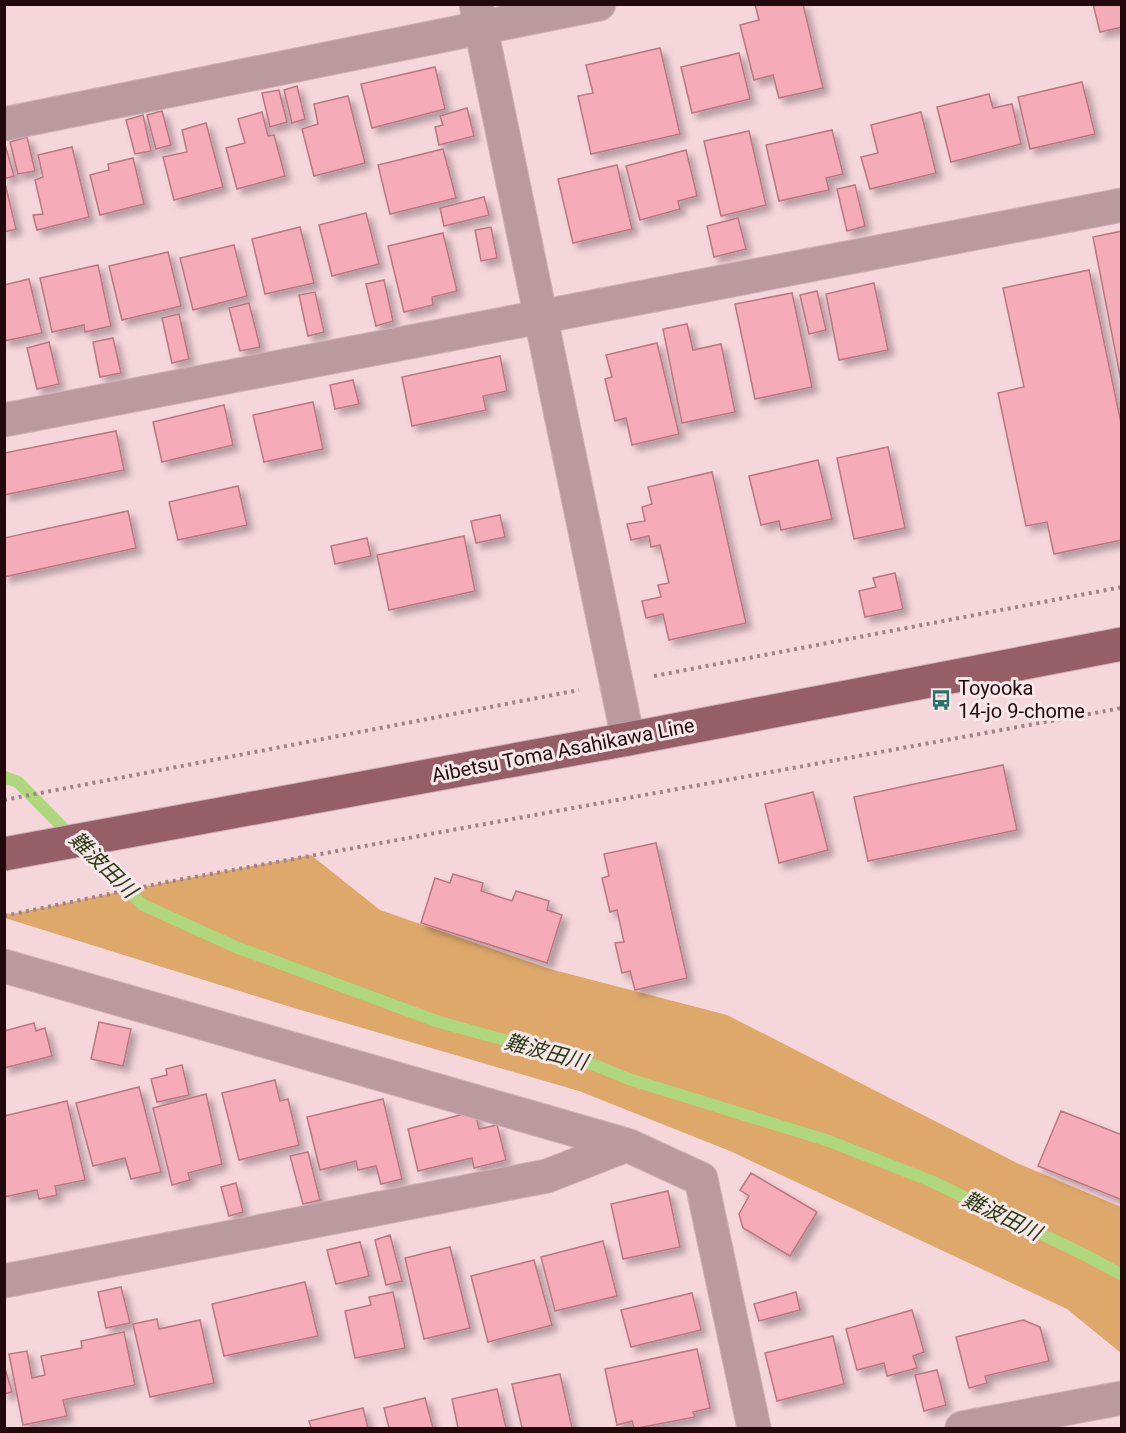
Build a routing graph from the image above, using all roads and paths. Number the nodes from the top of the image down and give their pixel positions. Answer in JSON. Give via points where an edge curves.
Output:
{"nodes":[{"id":1,"x":599,"y":4,"type":"edge"},
{"id":2,"x":479,"y":17,"type":"edge"},
{"id":3,"x":4,"y":124,"type":"edge"},
{"id":4,"x":1122,"y":205,"type":"edge"},
{"id":5,"x":542,"y":317,"type":"junction"},
{"id":6,"x":4,"y":420,"type":"edge"},
{"id":7,"x":1122,"y":644,"type":"edge"},
{"id":8,"x":1122,"y":708,"type":"edge"},
{"id":9,"x":628,"y":739,"type":"junction"},
{"id":10,"x":85,"y":784,"type":"dead end"},
{"id":11,"x":4,"y":800,"type":"edge"},
{"id":12,"x":4,"y":854,"type":"edge"},
{"id":13,"x":4,"y":916,"type":"edge"},
{"id":14,"x":4,"y":966,"type":"edge"},
{"id":15,"x":627,"y":1145,"type":"junction"},
{"id":16,"x":4,"y":1281,"type":"edge"},
{"id":17,"x":1122,"y":1398,"type":"edge"},
{"id":18,"x":754,"y":1428,"type":"edge"},
{"id":19,"x":962,"y":1428,"type":"edge"}],
"edges":[{"from":1,"to":2,"type":"street"},
{"from":2,"to":3,"type":"street"},
{"from":2,"to":5,"type":"street"},
{"from":4,"to":5,"type":"street"},
{"from":5,"to":6,"type":"street"},
{"from":5,"to":9,"type":"street"},
{"from":7,"to":9,"type":"main road","name":"Aibetsu Toma Asahikawa Line"},
{"from":8,"to":13,"type":"path","via":[[167,882]]},
{"from":9,"to":12,"type":"main road","name":"Aibetsu Toma Asahikawa Line"},
{"from":10,"to":11,"type":"path"},
{"from":14,"to":15,"type":"street"},
{"from":15,"to":16,"type":"street","via":[[547,1176]]},
{"from":15,"to":18,"type":"street","via":[[701,1179]]},
{"from":17,"to":19,"type":"street"}]}
